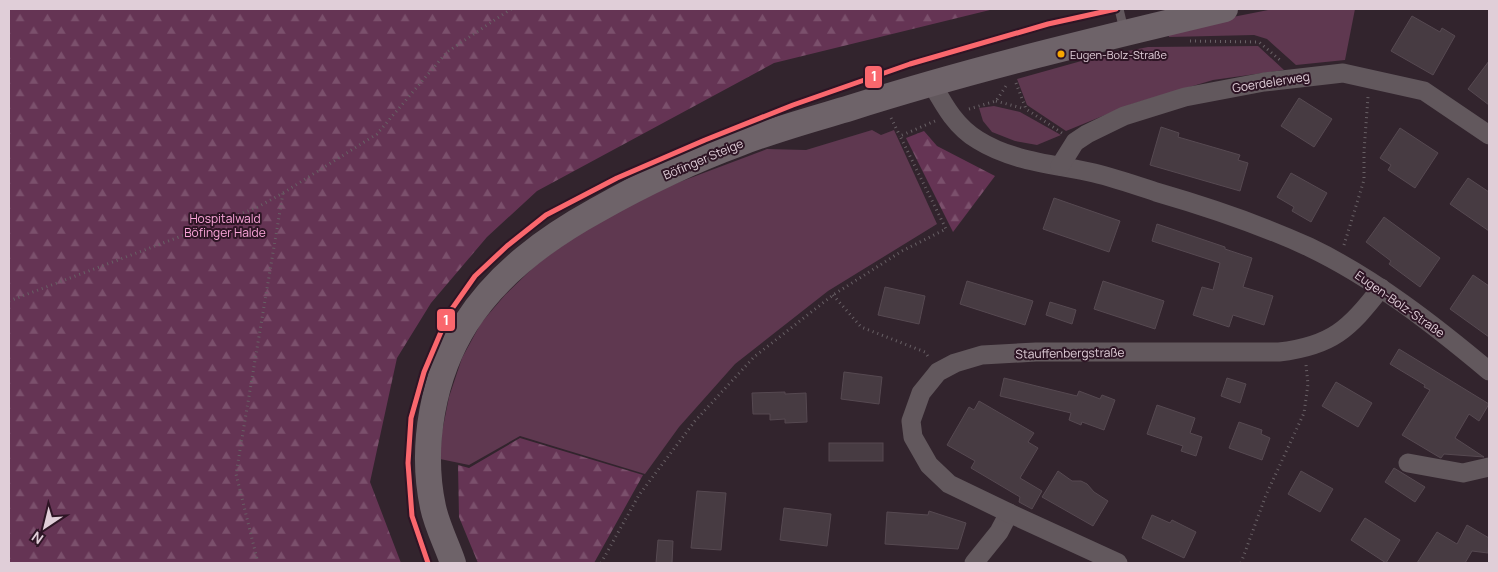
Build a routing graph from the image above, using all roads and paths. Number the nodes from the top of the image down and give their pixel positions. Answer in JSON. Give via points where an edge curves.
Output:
{"nodes":[{"id":1,"x":511,"y":9,"type":"edge"},
{"id":2,"x":1224,"y":9,"type":"edge"},
{"id":3,"x":1122,"y":21,"type":"edge"},
{"id":4,"x":1184,"y":41,"type":"dead end"},
{"id":5,"x":1014,"y":75,"type":"dead end"},
{"id":6,"x":1294,"y":78,"type":"junction"},
{"id":7,"x":931,"y":82,"type":"junction"},
{"id":8,"x":996,"y":101,"type":"dead end"},
{"id":9,"x":1367,"y":102,"type":"dead end"},
{"id":10,"x":1026,"y":110,"type":"junction"},
{"id":11,"x":950,"y":114,"type":"junction"},
{"id":12,"x":1489,"y":135,"type":"edge"},
{"id":13,"x":1075,"y":142,"type":"junction"},
{"id":14,"x":1060,"y":166,"type":"junction"},
{"id":15,"x":283,"y":193,"type":"junction"},
{"id":16,"x":1338,"y":262,"type":"junction"},
{"id":17,"x":1381,"y":288,"type":"junction"},
{"id":18,"x":833,"y":294,"type":"junction"},
{"id":19,"x":9,"y":301,"type":"edge"},
{"id":20,"x":909,"y":346,"type":"dead end"},
{"id":21,"x":1306,"y":366,"type":"dead end"},
{"id":22,"x":1489,"y":371,"type":"edge"},
{"id":23,"x":1408,"y":463,"type":"dead end"},
{"id":24,"x":1489,"y":467,"type":"edge"},
{"id":25,"x":1009,"y":513,"type":"junction"},
{"id":26,"x":258,"y":563,"type":"edge"},
{"id":27,"x":453,"y":563,"type":"edge"},
{"id":28,"x":601,"y":563,"type":"edge"},
{"id":29,"x":974,"y":563,"type":"edge"},
{"id":30,"x":1118,"y":563,"type":"edge"},
{"id":31,"x":1241,"y":563,"type":"edge"}],
"edges":[{"from":1,"to":15,"type":"path","via":[[447,52],[377,134]]},
{"from":2,"to":3,"type":"street","name":"Böfinger Steige"},
{"from":3,"to":7,"type":"street","name":"Böfinger Steige"},
{"from":4,"to":6,"type":"path","via":[[1259,42],[1288,67]]},
{"from":5,"to":10,"type":"path"},
{"from":6,"to":12,"type":"street","name":"Goerdelerweg","via":[[1343,73],[1424,91]]},
{"from":6,"to":13,"type":"street","name":"Goerdelerweg","via":[[1185,97],[1124,116]]},
{"from":7,"to":11,"type":"street","name":"Eugen-Bolz-Straße"},
{"from":7,"to":27,"type":"street","name":"Böfinger Steige","via":[[740,143],[642,184],[567,226],[529,252],[504,277],[466,322],[446,363],[433,407],[427,454],[433,507]]},
{"from":8,"to":10,"type":"path"},
{"from":9,"to":16,"type":"path","via":[[1364,180]]},
{"from":10,"to":13,"type":"path"},
{"from":11,"to":14,"type":"street","name":"Eugen-Bolz-Straße","via":[[978,140],[1010,156]]},
{"from":11,"to":18,"type":"path","via":[[900,136],[946,229],[902,251]]},
{"from":13,"to":14,"type":"street","name":"Goerdelerweg"},
{"from":14,"to":16,"type":"street","name":"Eugen-Bolz-Straße","via":[[1095,173],[1228,213]]},
{"from":15,"to":19,"type":"path","via":[[256,208]]},
{"from":15,"to":26,"type":"path","via":[[236,474]]},
{"from":16,"to":17,"type":"street","name":"Eugen-Bolz-Straße"},
{"from":17,"to":22,"type":"street","name":"Eugen-Bolz-Straße"},
{"from":17,"to":25,"type":"street","name":"Stauffenbergstraße","via":[[1359,316],[1333,337],[1304,349],[1279,352],[982,355],[938,372],[921,393],[911,421],[913,437],[929,465],[949,484]]},
{"from":18,"to":20,"type":"path","via":[[862,327]]},
{"from":18,"to":28,"type":"path","via":[[754,358],[695,421],[638,495]]},
{"from":21,"to":31,"type":"path","via":[[1308,384],[1304,413],[1266,495]]},
{"from":23,"to":24,"type":"street","via":[[1463,473]]},
{"from":25,"to":29,"type":"street","via":[[999,532]]},
{"from":25,"to":30,"type":"street","name":"Stauffenbergstraße"}]}
